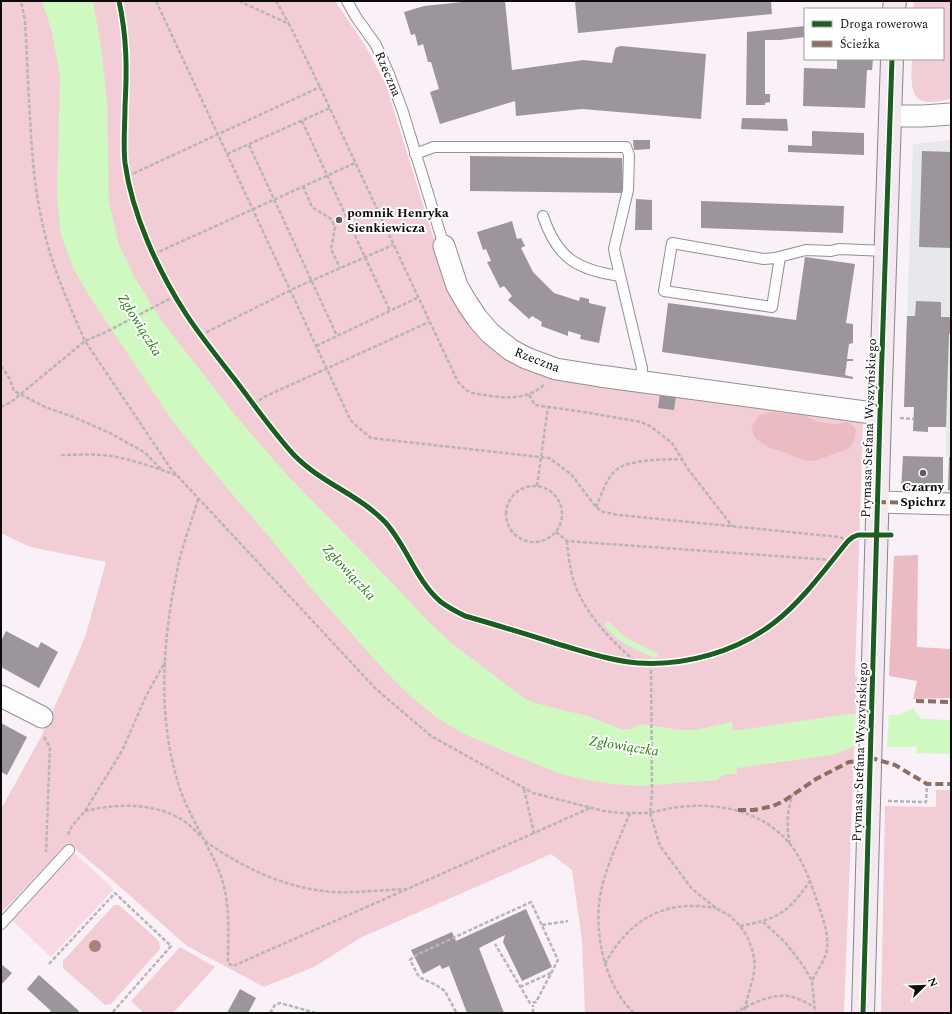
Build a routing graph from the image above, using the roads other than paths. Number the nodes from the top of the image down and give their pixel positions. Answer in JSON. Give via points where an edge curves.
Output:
{"nodes":[{"id":1,"x":347,"y":1,"type":"edge"},
{"id":2,"x":892,"y":60,"type":"edge"},
{"id":3,"x":951,"y":114,"type":"edge"},
{"id":4,"x":890,"y":116,"type":"junction"},
{"id":5,"x":415,"y":154,"type":"junction"},
{"id":6,"x":542,"y":216,"type":"dead end"},
{"id":7,"x":444,"y":246,"type":"joint"},
{"id":8,"x":886,"y":251,"type":"junction"},
{"id":9,"x":780,"y":257,"type":"junction"},
{"id":10,"x":620,"y":276,"type":"junction"},
{"id":11,"x":641,"y":382,"type":"junction"},
{"id":12,"x":880,"y":414,"type":"junction"},
{"id":13,"x":878,"y":502,"type":"junction"},
{"id":14,"x":951,"y":504,"type":"edge"},
{"id":15,"x":1,"y":696,"type":"edge"},
{"id":16,"x":41,"y":725,"type":"road end"},
{"id":17,"x":69,"y":850,"type":"dead end"},
{"id":18,"x":1,"y":924,"type":"edge"},
{"id":19,"x":863,"y":1013,"type":"edge"}],
"edges":[{"from":1,"to":5,"type":"lane","name":"Rzeczna","via":[[376,45],[389,74]]},
{"from":2,"to":4,"type":"main road","name":"Prymasa Stefana Wyszyńskiego"},
{"from":3,"to":4,"type":"street"},
{"from":4,"to":8,"type":"main road","name":"Prymasa Stefana Wyszyńskiego"},
{"from":5,"to":7,"type":"lane","name":"Rzeczna"},
{"from":5,"to":10,"type":"lane","via":[[434,147],[626,147],[629,155],[628,190],[614,249]]},
{"from":6,"to":10,"type":"lane","via":[[553,241],[568,258],[581,267]]},
{"from":7,"to":11,"type":"street","name":"Rzeczna","via":[[457,286],[477,318],[490,333],[511,350],[556,369]]},
{"from":8,"to":9,"type":"lane","via":[[806,250]]},
{"from":8,"to":12,"type":"main road","name":"Prymasa Stefana Wyszyńskiego"},
{"from":9,"to":9,"type":"lane","via":[[764,259],[672,243],[664,291],[772,308]]},
{"from":10,"to":11,"type":"lane","via":[[642,368]]},
{"from":11,"to":12,"type":"street","name":"Rzeczna"},
{"from":12,"to":13,"type":"main road","name":"Prymasa Stefana Wyszyńskiego"},
{"from":13,"to":14,"type":"street"},
{"from":13,"to":19,"type":"main road","name":"Prymasa Stefana Wyszyńskiego","via":[[872,677],[876,798]]},
{"from":15,"to":16,"type":"street"},
{"from":17,"to":18,"type":"lane"}]}
